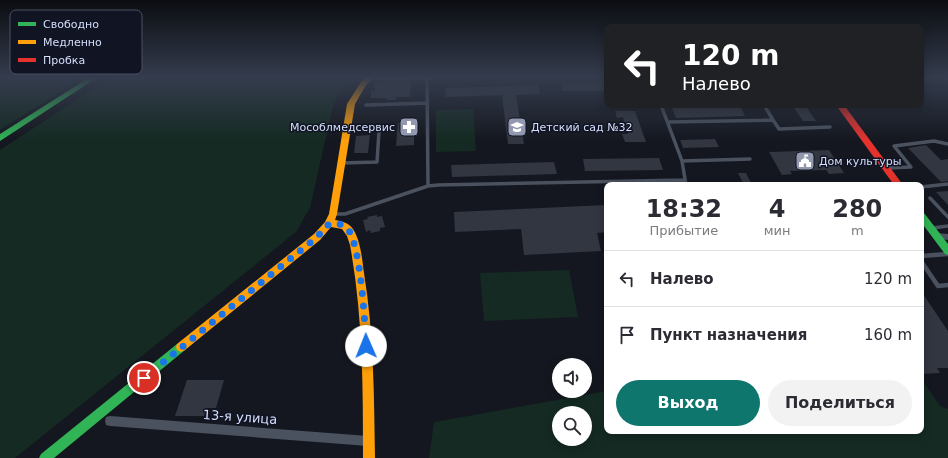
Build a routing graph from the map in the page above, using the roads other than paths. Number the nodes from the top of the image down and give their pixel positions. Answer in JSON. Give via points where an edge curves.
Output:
{"nodes":[{"id":1,"x":62,"y":98,"type":"edge"},
{"id":2,"x":354,"y":98,"type":"edge"},
{"id":3,"x":427,"y":98,"type":"edge"},
{"id":4,"x":427,"y":103,"type":"junction"},
{"id":5,"x":366,"y":105,"type":"dead end"},
{"id":6,"x":662,"y":108,"type":"edge"},
{"id":7,"x":766,"y":108,"type":"edge"},
{"id":8,"x":842,"y":108,"type":"edge"},
{"id":9,"x":773,"y":120,"type":"junction"},
{"id":10,"x":668,"y":122,"type":"junction"},
{"id":11,"x":830,"y":127,"type":"dead end"},
{"id":12,"x":379,"y":131,"type":"dead end"},
{"id":13,"x":0,"y":138,"type":"edge"},
{"id":14,"x":948,"y":144,"type":"edge"},
{"id":15,"x":750,"y":159,"type":"dead end"},
{"id":16,"x":682,"y":161,"type":"junction"},
{"id":17,"x":341,"y":163,"type":"junction"},
{"id":18,"x":886,"y":168,"type":"junction"},
{"id":19,"x":684,"y":180,"type":"joint"},
{"id":20,"x":897,"y":182,"type":"edge"},
{"id":21,"x":948,"y":184,"type":"edge"},
{"id":22,"x":428,"y":186,"type":"junction"},
{"id":23,"x":924,"y":187,"type":"edge"},
{"id":24,"x":930,"y":198,"type":"dead end"},
{"id":25,"x":942,"y":211,"type":"junction"},
{"id":26,"x":948,"y":211,"type":"edge"},
{"id":27,"x":333,"y":214,"type":"junction"},
{"id":28,"x":948,"y":217,"type":"edge"},
{"id":29,"x":924,"y":219,"type":"edge"},
{"id":30,"x":329,"y":224,"type":"junction"},
{"id":31,"x":948,"y":226,"type":"edge"},
{"id":32,"x":931,"y":228,"type":"junction"},
{"id":33,"x":937,"y":236,"type":"junction"},
{"id":34,"x":948,"y":237,"type":"edge"},
{"id":35,"x":948,"y":251,"type":"edge"},
{"id":36,"x":948,"y":254,"type":"edge"},
{"id":37,"x":924,"y":256,"type":"edge"},
{"id":38,"x":924,"y":265,"type":"edge"},
{"id":39,"x":948,"y":285,"type":"edge"},
{"id":40,"x":110,"y":421,"type":"dead end"},
{"id":41,"x":368,"y":441,"type":"junction"},
{"id":42,"x":45,"y":458,"type":"edge"},
{"id":43,"x":369,"y":458,"type":"edge"}],
"edges":[{"from":1,"to":13,"type":"street"},
{"from":2,"to":17,"type":"street","via":[[351,104]]},
{"from":3,"to":4,"type":"lane"},
{"from":4,"to":5,"type":"lane"},
{"from":4,"to":22,"type":"lane"},
{"from":6,"to":10,"type":"lane"},
{"from":7,"to":9,"type":"lane"},
{"from":8,"to":18,"type":"street"},
{"from":9,"to":10,"type":"lane"},
{"from":9,"to":11,"type":"lane","via":[[778,129]]},
{"from":10,"to":16,"type":"lane"},
{"from":12,"to":17,"type":"lane","via":[[377,162]]},
{"from":14,"to":18,"type":"lane","via":[[934,141],[894,146],[911,167]]},
{"from":15,"to":16,"type":"lane"},
{"from":16,"to":19,"type":"lane"},
{"from":17,"to":27,"type":"street"},
{"from":18,"to":20,"type":"street"},
{"from":19,"to":22,"type":"lane"},
{"from":21,"to":23,"type":"lane"},
{"from":22,"to":27,"type":"lane","via":[[345,214]]},
{"from":24,"to":25,"type":"lane"},
{"from":25,"to":26,"type":"lane"},
{"from":25,"to":28,"type":"lane"},
{"from":27,"to":30,"type":"street"},
{"from":29,"to":32,"type":"street"},
{"from":30,"to":41,"type":"street","via":[[340,224],[347,228],[354,244],[358,266],[365,315]]},
{"from":30,"to":42,"type":"street","via":[[317,237]]},
{"from":31,"to":32,"type":"lane"},
{"from":32,"to":33,"type":"street"},
{"from":33,"to":34,"type":"street"},
{"from":33,"to":35,"type":"street"},
{"from":36,"to":37,"type":"lane"},
{"from":38,"to":39,"type":"lane","via":[[938,286]]},
{"from":40,"to":41,"type":"street","name":"13-я улица"},
{"from":41,"to":43,"type":"street"}]}
